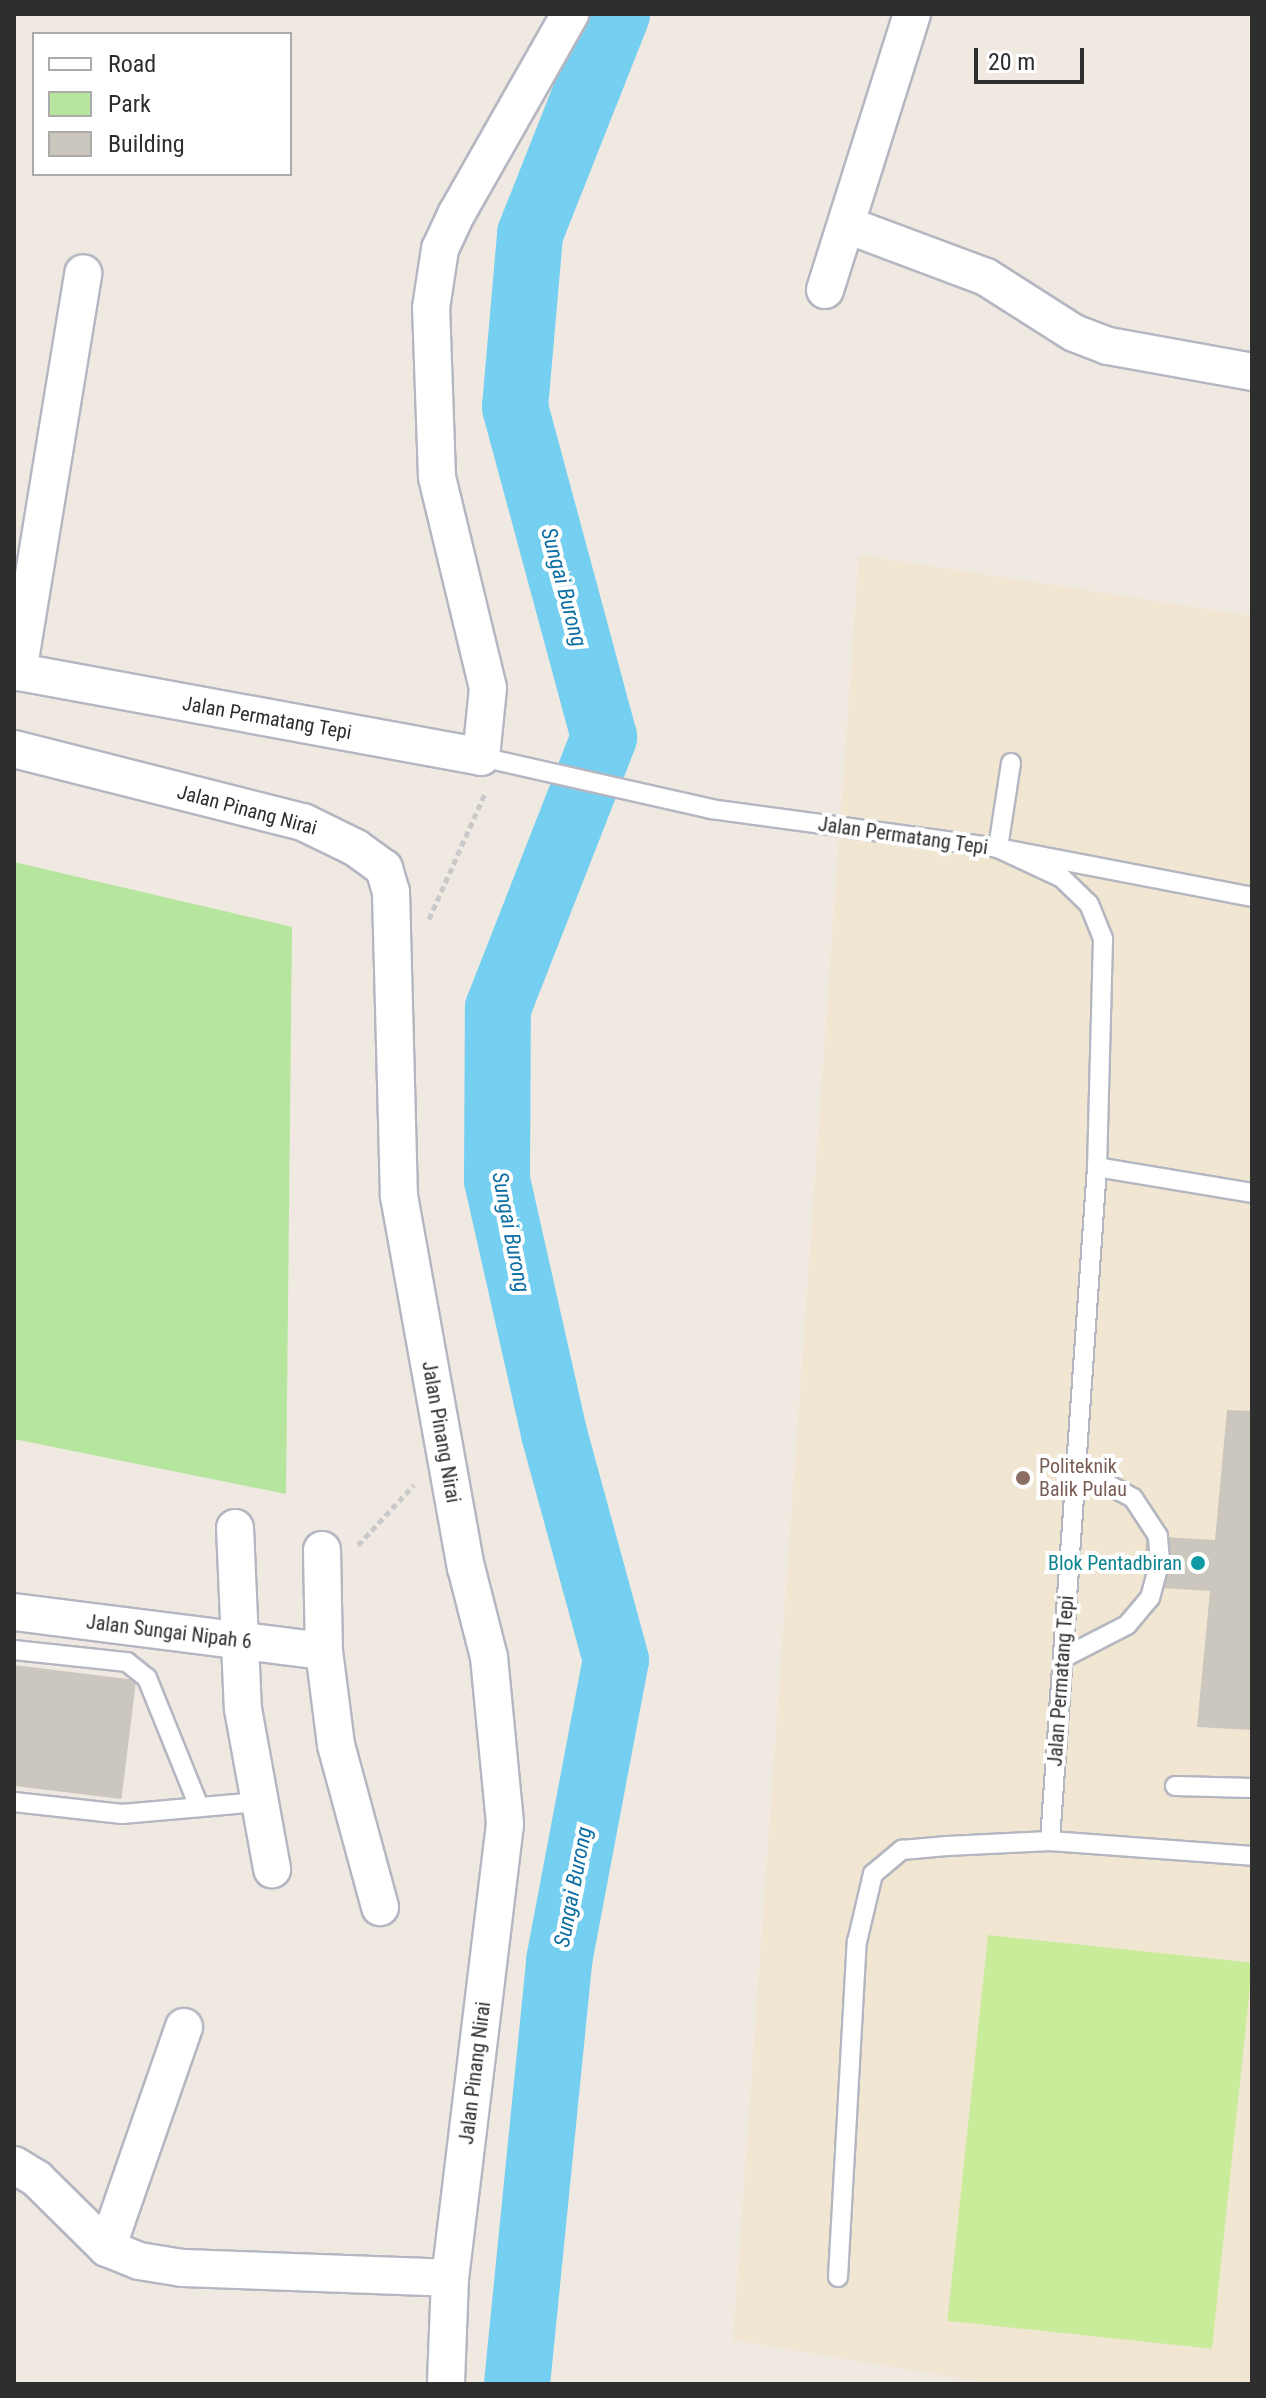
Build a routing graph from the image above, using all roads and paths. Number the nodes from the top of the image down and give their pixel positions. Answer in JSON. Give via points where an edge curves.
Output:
{"nodes":[{"id":1,"x":570,"y":14,"type":"edge"},
{"id":2,"x":912,"y":14,"type":"edge"},
{"id":3,"x":847,"y":225,"type":"junction"},
{"id":4,"x":83,"y":273,"type":"dead end"},
{"id":5,"x":825,"y":290,"type":"dead end"},
{"id":6,"x":1252,"y":372,"type":"edge"},
{"id":7,"x":16,"y":672,"type":"edge"},
{"id":8,"x":14,"y":749,"type":"edge"},
{"id":9,"x":497,"y":762,"type":"junction"},
{"id":10,"x":1011,"y":763,"type":"dead end"},
{"id":11,"x":998,"y":848,"type":"junction"},
{"id":12,"x":1252,"y":897,"type":"edge"},
{"id":13,"x":424,"y":927,"type":"dead end"},
{"id":14,"x":1097,"y":1167,"type":"junction"},
{"id":15,"x":1252,"y":1193,"type":"edge"},
{"id":16,"x":444,"y":1452,"type":"junction"},
{"id":17,"x":1076,"y":1467,"type":"junction"},
{"id":18,"x":235,"y":1528,"type":"dead end"},
{"id":19,"x":322,"y":1566,"type":"joint"},
{"id":20,"x":14,"y":1612,"type":"edge"},
{"id":21,"x":241,"y":1641,"type":"junction"},
{"id":22,"x":14,"y":1650,"type":"edge"},
{"id":23,"x":324,"y":1651,"type":"junction"},
{"id":24,"x":1063,"y":1658,"type":"junction"},
{"id":25,"x":1175,"y":1786,"type":"dead end"},
{"id":26,"x":1252,"y":1788,"type":"edge"},
{"id":27,"x":14,"y":1802,"type":"edge"},
{"id":28,"x":258,"y":1802,"type":"junction"},
{"id":29,"x":199,"y":1807,"type":"junction"},
{"id":30,"x":1050,"y":1841,"type":"junction"},
{"id":31,"x":1252,"y":1856,"type":"edge"},
{"id":32,"x":272,"y":1869,"type":"dead end"},
{"id":33,"x":380,"y":1907,"type":"dead end"},
{"id":34,"x":184,"y":2027,"type":"dead end"},
{"id":35,"x":14,"y":2165,"type":"edge"},
{"id":36,"x":107,"y":2248,"type":"junction"},
{"id":37,"x":838,"y":2277,"type":"dead end"},
{"id":38,"x":450,"y":2278,"type":"junction"},
{"id":39,"x":446,"y":2384,"type":"edge"}],
"edges":[{"from":1,"to":9,"type":"street","via":[[457,213],[440,249],[431,308],[437,477],[488,688]]},
{"from":2,"to":3,"type":"street"},
{"from":3,"to":5,"type":"street"},
{"from":3,"to":6,"type":"street","via":[[986,277],[1074,333],[1108,346]]},
{"from":4,"to":7,"type":"street"},
{"from":7,"to":9,"type":"street","name":"Jalan Permatang Tepi"},
{"from":8,"to":16,"type":"street","name":"Jalan Pinang Nirai","via":[[303,822],[384,868],[391,892],[395,964],[399,1196]]},
{"from":9,"to":11,"type":"lane","name":"Jalan Permatang Tepi","via":[[711,809]]},
{"from":9,"to":13,"type":"path"},
{"from":10,"to":11,"type":"lane"},
{"from":11,"to":12,"type":"lane"},
{"from":11,"to":14,"type":"lane","name":"Jalan Permatang Tepi","via":[[1062,878],[1089,904],[1103,939]]},
{"from":14,"to":15,"type":"lane"},
{"from":14,"to":17,"type":"lane","name":"Jalan Permatang Tepi"},
{"from":16,"to":19,"type":"path"},
{"from":16,"to":38,"type":"street","name":"Jalan Pinang Nirai","via":[[489,1657],[505,1824]]},
{"from":17,"to":24,"type":"lane","name":"Jalan Permatang Tepi"},
{"from":17,"to":24,"type":"lane","via":[[1133,1498],[1158,1536],[1160,1561],[1150,1598],[1127,1625]]},
{"from":18,"to":21,"type":"street"},
{"from":19,"to":23,"type":"street"},
{"from":20,"to":21,"type":"street","name":"Jalan Sungai Nipah 6"},
{"from":21,"to":23,"type":"street","name":"Jalan Sungai Nipah 6"},
{"from":21,"to":28,"type":"street","via":[[243,1709]]},
{"from":22,"to":29,"type":"lane","via":[[127,1662],[147,1678]]},
{"from":23,"to":33,"type":"street","via":[[336,1745]]},
{"from":24,"to":30,"type":"lane","name":"Jalan Permatang Tepi"},
{"from":25,"to":26,"type":"lane"},
{"from":27,"to":29,"type":"lane","via":[[122,1814]]},
{"from":28,"to":29,"type":"lane"},
{"from":28,"to":32,"type":"street"},
{"from":30,"to":31,"type":"lane"},
{"from":30,"to":37,"type":"lane","via":[[902,1850],[873,1874],[857,1942]]},
{"from":34,"to":36,"type":"street"},
{"from":35,"to":36,"type":"street","via":[[37,2179]]},
{"from":36,"to":38,"type":"street","via":[[139,2261],[182,2268]]},
{"from":38,"to":39,"type":"street","name":"Jalan Pinang Nirai"}]}
